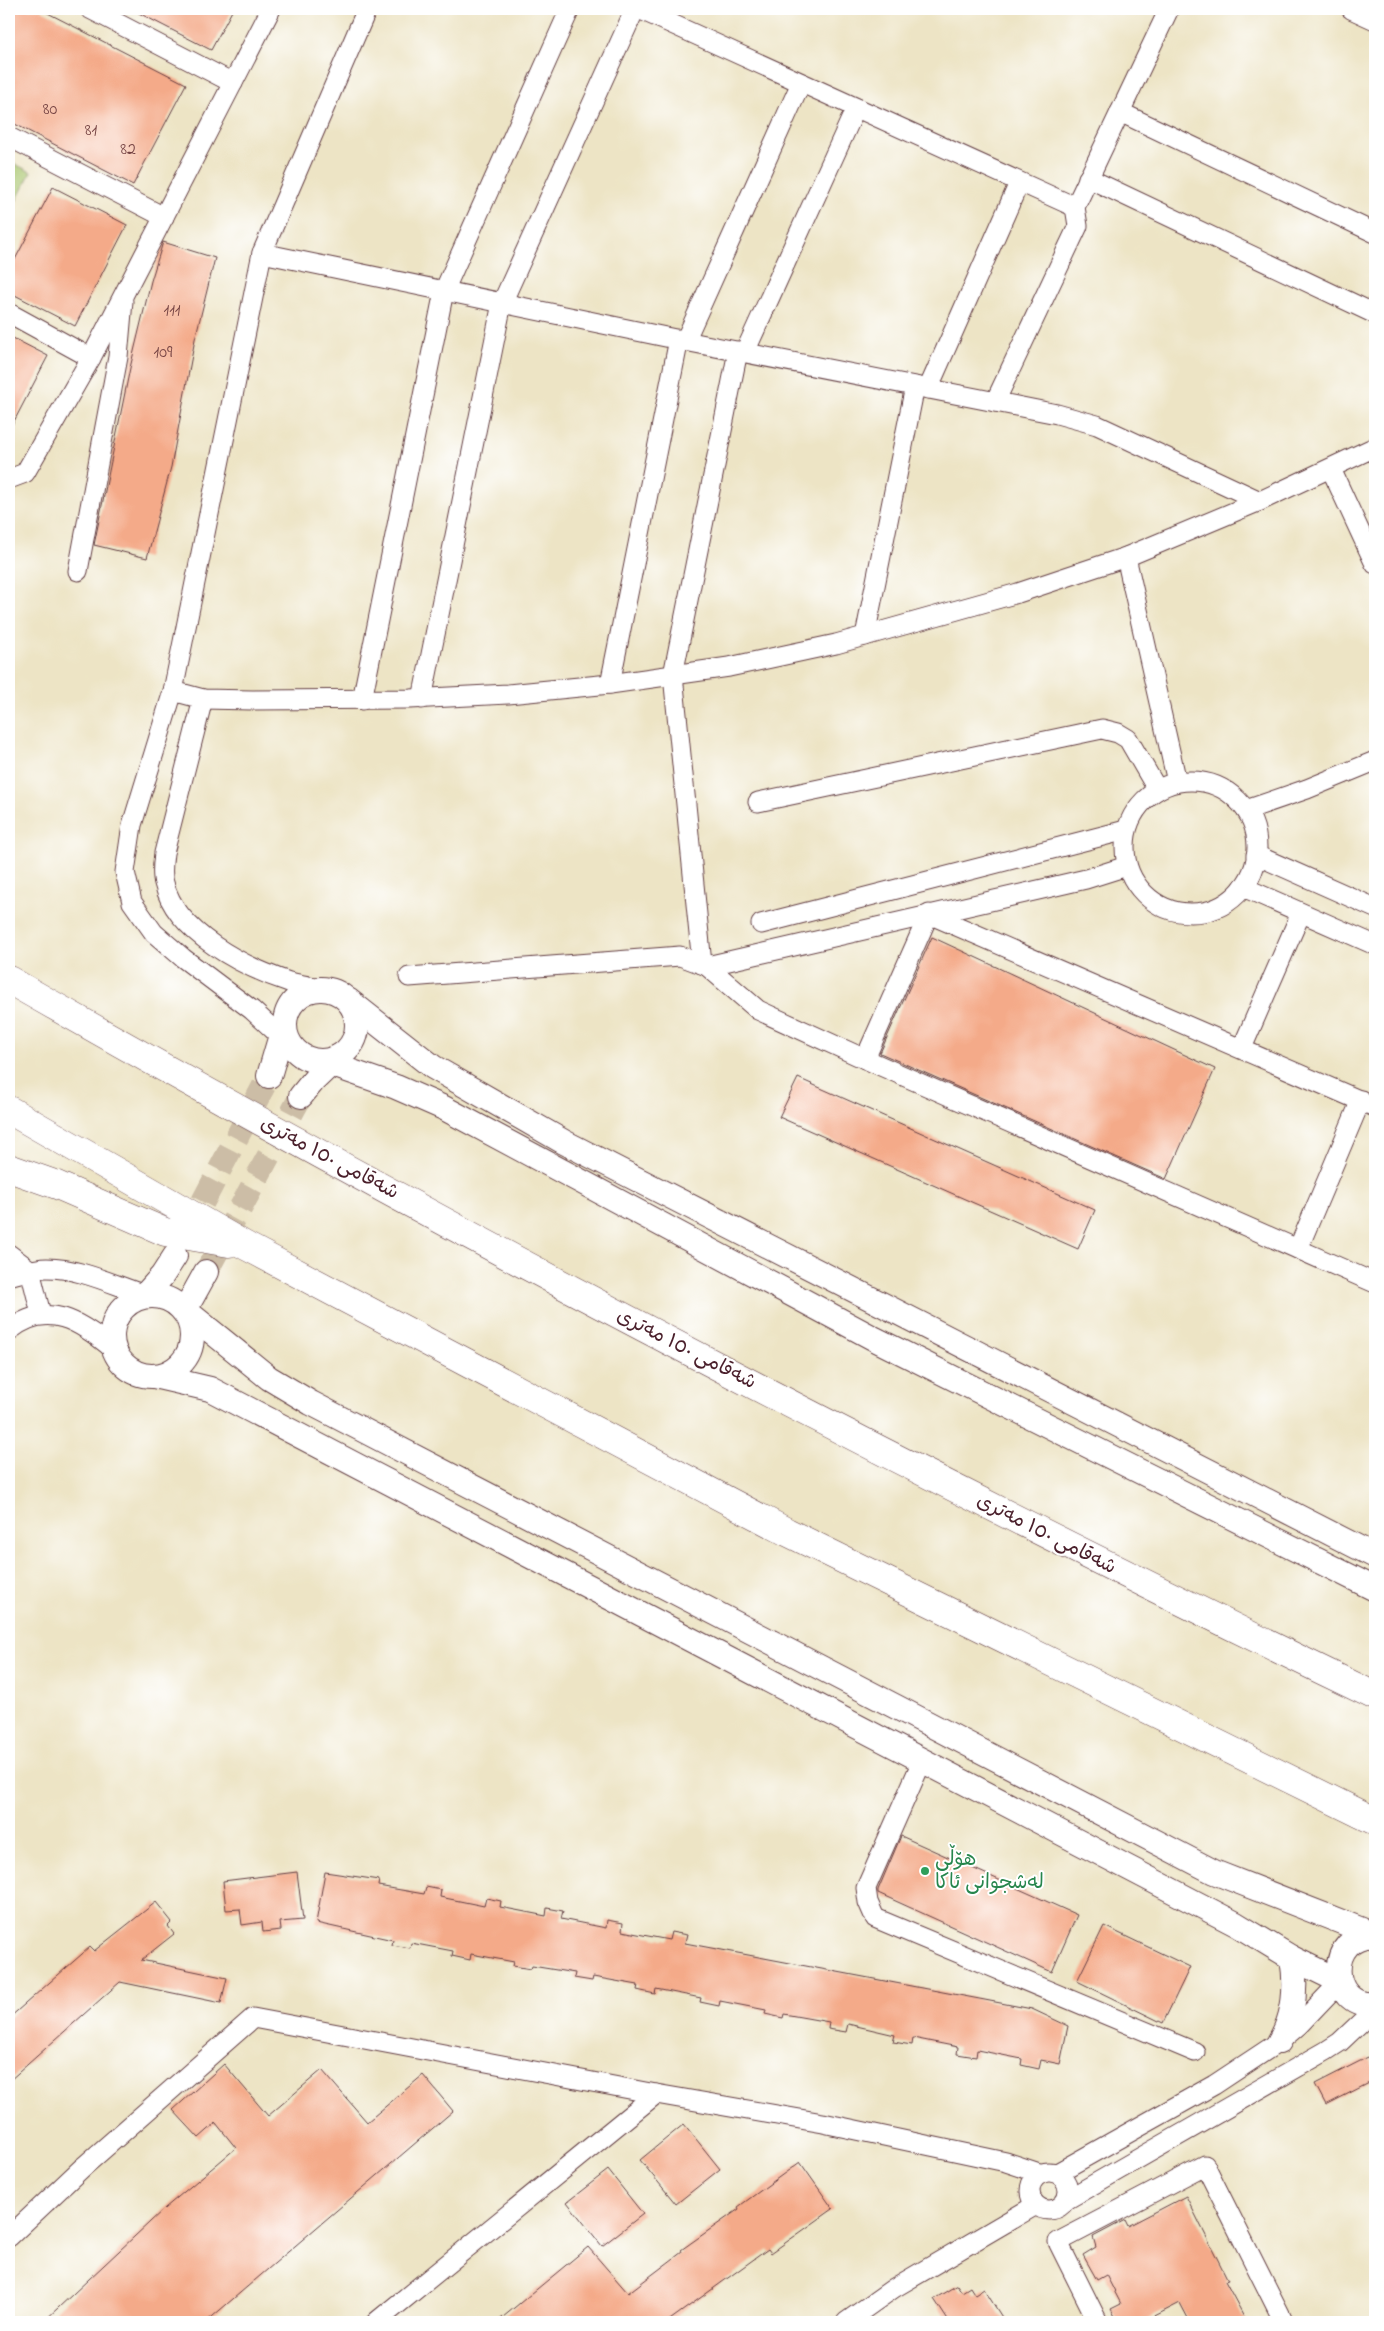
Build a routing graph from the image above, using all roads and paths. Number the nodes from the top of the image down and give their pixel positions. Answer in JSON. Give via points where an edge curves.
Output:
{"nodes":[{"id":1,"x":90,"y":9,"type":"edge"},
{"id":2,"x":271,"y":9,"type":"edge"},
{"id":3,"x":367,"y":9,"type":"edge"},
{"id":4,"x":570,"y":9,"type":"edge"},
{"id":5,"x":635,"y":9,"type":"edge"},
{"id":6,"x":639,"y":9,"type":"edge"},
{"id":7,"x":1169,"y":9,"type":"edge"},
{"id":8,"x":1351,"y":9,"type":"edge"},
{"id":9,"x":1375,"y":20,"type":"edge"},
{"id":10,"x":233,"y":82,"type":"junction"},
{"id":11,"x":801,"y":83,"type":"junction"},
{"id":12,"x":856,"y":108,"type":"junction"},
{"id":13,"x":1120,"y":112,"type":"junction"},
{"id":14,"x":9,"y":137,"type":"edge"},
{"id":15,"x":1088,"y":178,"type":"junction"},
{"id":16,"x":1019,"y":183,"type":"junction"},
{"id":17,"x":1075,"y":207,"type":"junction"},
{"id":18,"x":164,"y":217,"type":"junction"},
{"id":19,"x":1375,"y":233,"type":"edge"},
{"id":20,"x":262,"y":253,"type":"junction"},
{"id":21,"x":131,"y":280,"type":"junction"},
{"id":22,"x":444,"y":291,"type":"junction"},
{"id":23,"x":502,"y":302,"type":"junction"},
{"id":24,"x":9,"y":314,"type":"edge"},
{"id":25,"x":1375,"y":314,"type":"edge"},
{"id":26,"x":682,"y":340,"type":"junction"},
{"id":27,"x":742,"y":352,"type":"junction"},
{"id":28,"x":91,"y":358,"type":"junction"},
{"id":29,"x":922,"y":388,"type":"junction"},
{"id":30,"x":995,"y":402,"type":"junction"},
{"id":31,"x":1375,"y":448,"type":"edge"},
{"id":32,"x":1331,"y":469,"type":"junction"},
{"id":33,"x":9,"y":479,"type":"edge"},
{"id":34,"x":1260,"y":501,"type":"junction"},
{"id":35,"x":1126,"y":557,"type":"junction"},
{"id":36,"x":1375,"y":564,"type":"edge"},
{"id":37,"x":78,"y":571,"type":"dead end"},
{"id":38,"x":865,"y":636,"type":"junction"},
{"id":39,"x":673,"y":675,"type":"junction"},
{"id":40,"x":610,"y":684,"type":"junction"},
{"id":41,"x":173,"y":691,"type":"junction"},
{"id":42,"x":422,"y":698,"type":"junction"},
{"id":43,"x":203,"y":699,"type":"junction"},
{"id":44,"x":362,"y":700,"type":"junction"},
{"id":45,"x":1375,"y":761,"type":"edge"},
{"id":46,"x":1177,"y":782,"type":"junction"},
{"id":47,"x":1157,"y":789,"type":"junction"},
{"id":48,"x":758,"y":802,"type":"dead end"},
{"id":49,"x":1246,"y":810,"type":"junction"},
{"id":50,"x":1126,"y":830,"type":"junction"},
{"id":51,"x":1256,"y":855,"type":"junction"},
{"id":52,"x":1127,"y":866,"type":"junction"},
{"id":53,"x":1243,"y":887,"type":"junction"},
{"id":54,"x":1375,"y":908,"type":"edge"},
{"id":55,"x":1302,"y":913,"type":"junction"},
{"id":56,"x":929,"y":914,"type":"junction"},
{"id":57,"x":761,"y":924,"type":"dead end"},
{"id":58,"x":1375,"y":945,"type":"edge"},
{"id":59,"x":704,"y":965,"type":"junction"},
{"id":60,"x":409,"y":977,"type":"dead end"},
{"id":61,"x":9,"y":980,"type":"edge"},
{"id":62,"x":326,"y":989,"type":"junction"},
{"id":63,"x":348,"y":1000,"type":"junction"},
{"id":64,"x":285,"y":1036,"type":"junction"},
{"id":65,"x":1242,"y":1048,"type":"junction"},
{"id":66,"x":865,"y":1059,"type":"junction"},
{"id":67,"x":329,"y":1061,"type":"junction"},
{"id":68,"x":269,"y":1076,"type":"tunnel mouth"},
{"id":69,"x":301,"y":1096,"type":"tunnel mouth"},
{"id":70,"x":1368,"y":1103,"type":"edge"},
{"id":71,"x":9,"y":1110,"type":"edge"},
{"id":72,"x":9,"y":1168,"type":"edge"},
{"id":73,"x":246,"y":1246,"type":"junction"},
{"id":74,"x":1298,"y":1249,"type":"junction"},
{"id":75,"x":9,"y":1254,"type":"edge"},
{"id":76,"x":175,"y":1256,"type":"tunnel mouth"},
{"id":77,"x":30,"y":1270,"type":"junction"},
{"id":78,"x":206,"y":1272,"type":"tunnel mouth"},
{"id":79,"x":9,"y":1276,"type":"edge"},
{"id":80,"x":1375,"y":1283,"type":"edge"},
{"id":81,"x":145,"y":1295,"type":"junction"},
{"id":82,"x":185,"y":1310,"type":"junction"},
{"id":83,"x":41,"y":1314,"type":"junction"},
{"id":84,"x":9,"y":1331,"type":"edge"},
{"id":85,"x":113,"y":1349,"type":"junction"},
{"id":86,"x":154,"y":1376,"type":"junction"},
{"id":87,"x":1375,"y":1556,"type":"edge"},
{"id":88,"x":1375,"y":1589,"type":"edge"},
{"id":89,"x":1375,"y":1696,"type":"edge"},
{"id":90,"x":922,"y":1761,"type":"junction"},
{"id":91,"x":1375,"y":1820,"type":"edge"},
{"id":92,"x":1375,"y":1935,"type":"edge"},
{"id":93,"x":1292,"y":1958,"type":"junction"},
{"id":94,"x":1340,"y":1982,"type":"junction"},
{"id":95,"x":1375,"y":2004,"type":"edge"},
{"id":96,"x":1375,"y":2009,"type":"edge"},
{"id":97,"x":1279,"y":2042,"type":"junction"},
{"id":98,"x":1195,"y":2052,"type":"dead end"},
{"id":99,"x":656,"y":2094,"type":"junction"},
{"id":100,"x":1048,"y":2173,"type":"junction"},
{"id":101,"x":1068,"y":2199,"type":"junction"},
{"id":102,"x":1036,"y":2206,"type":"junction"},
{"id":103,"x":9,"y":2237,"type":"edge"},
{"id":104,"x":376,"y":2322,"type":"edge"},
{"id":105,"x":846,"y":2322,"type":"edge"},
{"id":106,"x":1098,"y":2322,"type":"edge"},
{"id":107,"x":1284,"y":2322,"type":"edge"}],
"edges":[{"from":1,"to":10,"type":"street"},
{"from":2,"to":10,"type":"street"},
{"from":3,"to":20,"type":"street"},
{"from":4,"to":22,"type":"street"},
{"from":5,"to":23,"type":"street"},
{"from":6,"to":11,"type":"street"},
{"from":7,"to":13,"type":"street"},
{"from":8,"to":9,"type":"street"},
{"from":10,"to":18,"type":"street"},
{"from":11,"to":12,"type":"street"},
{"from":11,"to":26,"type":"street"},
{"from":12,"to":16,"type":"street"},
{"from":12,"to":27,"type":"street"},
{"from":13,"to":15,"type":"street"},
{"from":13,"to":19,"type":"street"},
{"from":14,"to":18,"type":"street"},
{"from":15,"to":17,"type":"street"},
{"from":15,"to":25,"type":"street"},
{"from":16,"to":17,"type":"street"},
{"from":16,"to":29,"type":"street"},
{"from":17,"to":30,"type":"street","via":[[1078,226]]},
{"from":18,"to":21,"type":"street"},
{"from":20,"to":22,"type":"street"},
{"from":20,"to":41,"type":"street"},
{"from":21,"to":28,"type":"street"},
{"from":21,"to":37,"type":"street","via":[[123,297],[118,357]]},
{"from":22,"to":23,"type":"street"},
{"from":22,"to":44,"type":"street"},
{"from":23,"to":26,"type":"street"},
{"from":23,"to":42,"type":"street"},
{"from":24,"to":28,"type":"street"},
{"from":26,"to":27,"type":"street"},
{"from":26,"to":40,"type":"street"},
{"from":27,"to":29,"type":"street"},
{"from":27,"to":39,"type":"street"},
{"from":28,"to":33,"type":"street","via":[[25,473]]},
{"from":29,"to":30,"type":"street"},
{"from":29,"to":38,"type":"street"},
{"from":30,"to":34,"type":"street","via":[[1098,425]]},
{"from":31,"to":32,"type":"street"},
{"from":32,"to":34,"type":"street"},
{"from":32,"to":36,"type":"street"},
{"from":34,"to":35,"type":"street"},
{"from":35,"to":38,"type":"street","via":[[1018,593]]},
{"from":35,"to":46,"type":"street"},
{"from":38,"to":39,"type":"street","via":[[729,667]]},
{"from":39,"to":40,"type":"street"},
{"from":39,"to":59,"type":"street"},
{"from":40,"to":42,"type":"street"},
{"from":41,"to":43,"type":"street"},
{"from":41,"to":64,"type":"street","via":[[127,848],[125,872],[129,893],[136,909],[154,933]]},
{"from":42,"to":44,"type":"street"},
{"from":43,"to":44,"type":"street"},
{"from":43,"to":62,"type":"street","via":[[164,853],[162,873],[167,892],[189,924],[228,955],[291,982]]},
{"from":45,"to":49,"type":"street"},
{"from":46,"to":47,"type":"street"},
{"from":46,"to":49,"type":"street","via":[[1197,780],[1218,786],[1235,797]]},
{"from":47,"to":48,"type":"street","via":[[1128,740],[1118,733],[1102,729]]},
{"from":47,"to":50,"type":"street","via":[[1135,810]]},
{"from":49,"to":51,"type":"street","via":[[1256,833]]},
{"from":50,"to":52,"type":"street","via":[[1124,850]]},
{"from":50,"to":57,"type":"street"},
{"from":51,"to":53,"type":"street","via":[[1252,873]]},
{"from":51,"to":54,"type":"street"},
{"from":52,"to":53,"type":"street","via":[[1146,896],[1164,907],[1184,913],[1215,908],[1233,898]]},
{"from":52,"to":56,"type":"street","via":[[1086,879]]},
{"from":53,"to":55,"type":"street"},
{"from":55,"to":58,"type":"street"},
{"from":55,"to":65,"type":"street"},
{"from":56,"to":59,"type":"street"},
{"from":56,"to":65,"type":"street"},
{"from":56,"to":66,"type":"street"},
{"from":59,"to":60,"type":"street","via":[[680,956]]},
{"from":59,"to":66,"type":"street","via":[[758,1010]]},
{"from":61,"to":89,"type":"highway","name":"شەقامی ١٥٠ مەتری","via":[[180,1078],[626,1320],[1106,1566]]},
{"from":62,"to":63,"type":"street"},
{"from":62,"to":64,"type":"street","via":[[302,993],[293,1002],[286,1012]]},
{"from":63,"to":67,"type":"street","via":[[356,1015],[357,1031],[353,1041]]},
{"from":63,"to":87,"type":"street","via":[[433,1066],[556,1138]]},
{"from":64,"to":67,"type":"street","via":[[299,1054]]},
{"from":64,"to":68,"type":"street"},
{"from":65,"to":70,"type":"street"},
{"from":66,"to":74,"type":"street"},
{"from":67,"to":69,"type":"street"},
{"from":67,"to":88,"type":"street","via":[[444,1108],[875,1339]]},
{"from":70,"to":74,"type":"street"},
{"from":71,"to":73,"type":"highway"},
{"from":72,"to":73,"type":"highway","via":[[165,1232]]},
{"from":73,"to":91,"type":"highway","via":[[787,1532]]},
{"from":74,"to":80,"type":"street"},
{"from":75,"to":77,"type":"street"},
{"from":76,"to":81,"type":"street"},
{"from":77,"to":79,"type":"street"},
{"from":77,"to":81,"type":"street","via":[[47,1268],[83,1274]]},
{"from":77,"to":83,"type":"street"},
{"from":78,"to":82,"type":"street"},
{"from":81,"to":82,"type":"street","via":[[166,1298]]},
{"from":81,"to":85,"type":"street","via":[[125,1306],[118,1315],[111,1337]]},
{"from":82,"to":86,"type":"street","via":[[192,1329],[188,1356],[174,1370]]},
{"from":82,"to":92,"type":"street","via":[[269,1378],[320,1407],[1214,1872]]},
{"from":83,"to":84,"type":"street"},
{"from":83,"to":85,"type":"street","via":[[79,1324]]},
{"from":85,"to":86,"type":"street","via":[[125,1366],[134,1372]]},
{"from":86,"to":90,"type":"street","via":[[210,1389]]},
{"from":90,"to":93,"type":"street","via":[[1236,1924]]},
{"from":90,"to":98,"type":"street","via":[[866,1888],[875,1918]]},
{"from":92,"to":94,"type":"street","via":[[1350,1943],[1344,1951],[1339,1960]]},
{"from":93,"to":94,"type":"street"},
{"from":93,"to":97,"type":"street","via":[[1296,1991],[1291,2018]]},
{"from":94,"to":95,"type":"street","via":[[1352,1998],[1361,2003]]},
{"from":94,"to":97,"type":"street"},
{"from":96,"to":101,"type":"street","via":[[1340,2042]]},
{"from":97,"to":100,"type":"street","via":[[1214,2085]]},
{"from":99,"to":100,"type":"street","via":[[823,2123]]},
{"from":99,"to":103,"type":"street","via":[[253,2018],[82,2168]]},
{"from":99,"to":104,"type":"street"},
{"from":100,"to":101,"type":"street","via":[[1066,2182]]},
{"from":100,"to":102,"type":"street","via":[[1031,2184],[1030,2196]]},
{"from":101,"to":102,"type":"street","via":[[1052,2210]]},
{"from":102,"to":105,"type":"street","via":[[894,2288]]},
{"from":106,"to":107,"type":"street","via":[[1058,2242],[1205,2165]]}]}
